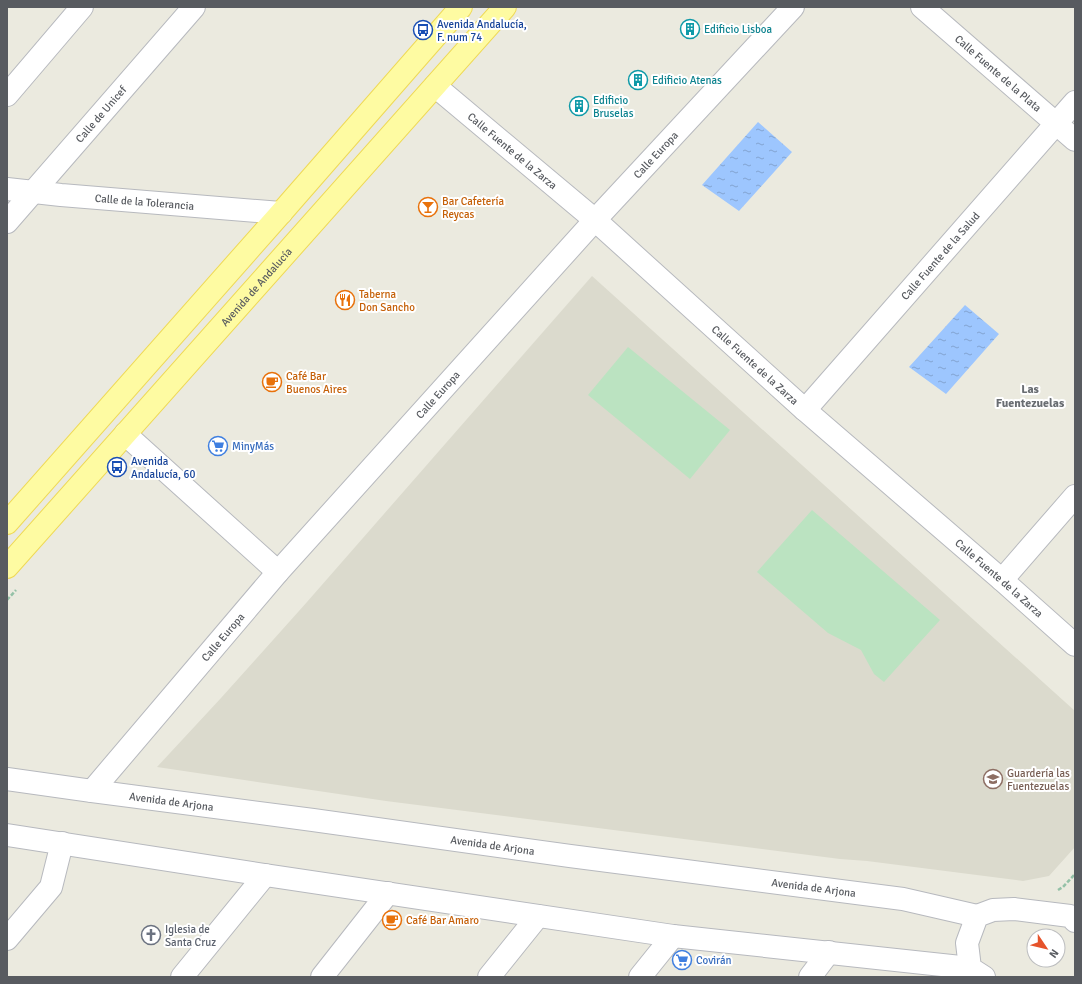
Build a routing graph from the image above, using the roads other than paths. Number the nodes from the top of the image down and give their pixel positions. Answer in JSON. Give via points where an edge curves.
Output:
{"nodes":[{"id":1,"x":82,"y":7,"type":"edge"},
{"id":2,"x":194,"y":7,"type":"edge"},
{"id":3,"x":462,"y":7,"type":"edge"},
{"id":4,"x":505,"y":7,"type":"edge"},
{"id":5,"x":793,"y":7,"type":"edge"},
{"id":6,"x":922,"y":7,"type":"edge"},
{"id":7,"x":435,"y":86,"type":"junction"},
{"id":8,"x":7,"y":95,"type":"edge"},
{"id":9,"x":1075,"y":102,"type":"edge"},
{"id":10,"x":1056,"y":123,"type":"junction"},
{"id":11,"x":1075,"y":140,"type":"edge"},
{"id":12,"x":7,"y":189,"type":"edge"},
{"id":13,"x":33,"y":192,"type":"junction"},
{"id":14,"x":281,"y":214,"type":"junction"},
{"id":15,"x":595,"y":220,"type":"junction"},
{"id":16,"x":7,"y":222,"type":"edge"},
{"id":17,"x":805,"y":410,"type":"junction"},
{"id":18,"x":125,"y":434,"type":"junction"},
{"id":19,"x":1075,"y":496,"type":"edge"},
{"id":20,"x":7,"y":523,"type":"edge"},
{"id":21,"x":7,"y":567,"type":"edge"},
{"id":22,"x":278,"y":572,"type":"junction"},
{"id":23,"x":1002,"y":580,"type":"junction"},
{"id":24,"x":1075,"y":645,"type":"edge"},
{"id":25,"x":7,"y":768,"type":"edge"},
{"id":26,"x":7,"y":779,"type":"edge"},
{"id":27,"x":28,"y":781,"type":"junction"},
{"id":28,"x":92,"y":791,"type":"junction"},
{"id":29,"x":7,"y":834,"type":"edge"},
{"id":30,"x":62,"y":843,"type":"junction"},
{"id":31,"x":265,"y":875,"type":"junction"},
{"id":32,"x":388,"y":893,"type":"junction"},
{"id":33,"x":538,"y":916,"type":"junction"},
{"id":34,"x":977,"y":916,"type":"junction"},
{"id":35,"x":1073,"y":916,"type":"edge"},
{"id":36,"x":673,"y":936,"type":"junction"},
{"id":37,"x":7,"y":940,"type":"edge"},
{"id":38,"x":829,"y":952,"type":"junction"},
{"id":39,"x":977,"y":973,"type":"edge"},
{"id":40,"x":182,"y":977,"type":"edge"},
{"id":41,"x":322,"y":977,"type":"edge"},
{"id":42,"x":489,"y":977,"type":"edge"},
{"id":43,"x":640,"y":977,"type":"edge"},
{"id":44,"x":810,"y":977,"type":"edge"}],
"edges":[{"from":1,"to":8,"type":"street"},
{"from":2,"to":13,"type":"street","name":"Calle de Unicef"},
{"from":3,"to":14,"type":"main road"},
{"from":4,"to":7,"type":"main road","name":"Avenida de Andalucía"},
{"from":5,"to":15,"type":"street","name":"Calle Europa"},
{"from":6,"to":10,"type":"street","name":"Calle Fuente de la Plata"},
{"from":7,"to":15,"type":"street","name":"Calle Fuente de la Zarza"},
{"from":7,"to":18,"type":"main road","name":"Avenida de Andalucía"},
{"from":9,"to":10,"type":"street","name":"Calle Fuente de la Salud"},
{"from":10,"to":11,"type":"street","name":"Calle Fuente de la Plata"},
{"from":10,"to":17,"type":"street","name":"Calle Fuente de la Salud"},
{"from":12,"to":13,"type":"street","name":"Calle de la Tolerancia"},
{"from":13,"to":14,"type":"street","name":"Calle de la Tolerancia"},
{"from":13,"to":16,"type":"street","name":"Calle de Unicef"},
{"from":14,"to":20,"type":"main road"},
{"from":15,"to":17,"type":"street","name":"Calle Fuente de la Zarza"},
{"from":15,"to":22,"type":"street","name":"Calle Europa"},
{"from":17,"to":23,"type":"street","name":"Calle Fuente de la Zarza"},
{"from":18,"to":21,"type":"main road","name":"Avenida de Andalucía"},
{"from":18,"to":22,"type":"street"},
{"from":19,"to":23,"type":"street"},
{"from":22,"to":28,"type":"street","name":"Calle Europa"},
{"from":23,"to":24,"type":"street","name":"Calle Fuente de la Zarza"},
{"from":25,"to":27,"type":"street"},
{"from":26,"to":27,"type":"street","name":"Avenida de Arjona"},
{"from":27,"to":28,"type":"street","name":"Avenida de Arjona"},
{"from":28,"to":34,"type":"street","name":"Avenida de Arjona","via":[[903,899]]},
{"from":29,"to":30,"type":"street"},
{"from":30,"to":31,"type":"street"},
{"from":30,"to":37,"type":"street","via":[[52,887]]},
{"from":31,"to":32,"type":"street"},
{"from":31,"to":40,"type":"street"},
{"from":32,"to":33,"type":"street"},
{"from":32,"to":41,"type":"street"},
{"from":33,"to":36,"type":"street"},
{"from":33,"to":42,"type":"street"},
{"from":34,"to":35,"type":"street","via":[[993,910],[1014,909]]},
{"from":34,"to":39,"type":"street","via":[[967,943]]},
{"from":36,"to":38,"type":"street"},
{"from":36,"to":43,"type":"street"},
{"from":38,"to":39,"type":"street"},
{"from":38,"to":44,"type":"street"}]}
